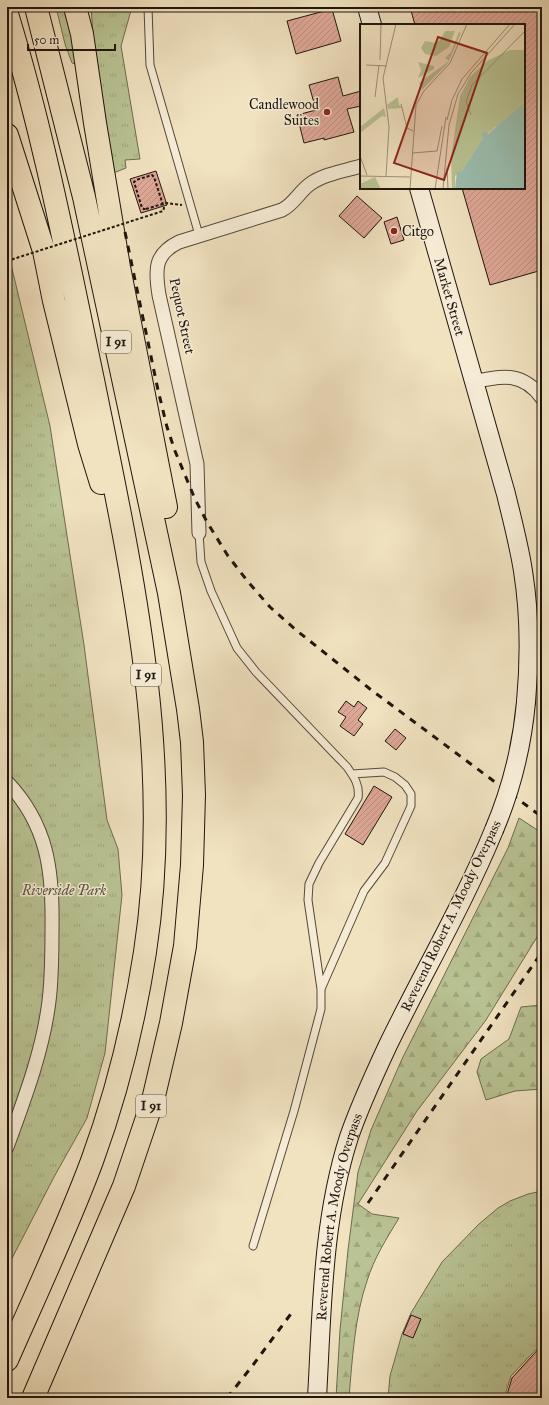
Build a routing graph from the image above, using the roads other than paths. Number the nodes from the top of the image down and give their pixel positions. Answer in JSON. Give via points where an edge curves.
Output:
{"nodes":[{"id":1,"x":36,"y":7,"type":"edge"},
{"id":2,"x":75,"y":7,"type":"edge"},
{"id":3,"x":82,"y":7,"type":"edge"},
{"id":4,"x":148,"y":7,"type":"edge"},
{"id":5,"x":367,"y":7,"type":"edge"},
{"id":6,"x":7,"y":14,"type":"edge"},
{"id":7,"x":372,"y":24,"type":"edge"},
{"id":8,"x":82,"y":34,"type":"junction"},
{"id":9,"x":7,"y":135,"type":"edge"},
{"id":10,"x":360,"y":166,"type":"edge"},
{"id":11,"x":7,"y":174,"type":"edge"},
{"id":12,"x":418,"y":189,"type":"edge"},
{"id":13,"x":199,"y":235,"type":"junction"},
{"id":14,"x":54,"y":300,"type":"junction"},
{"id":15,"x":474,"y":382,"type":"junction"},
{"id":16,"x":542,"y":398,"type":"edge"},
{"id":17,"x":199,"y":533,"type":"joint"},
{"id":18,"x":124,"y":534,"type":"junction"},
{"id":19,"x":184,"y":680,"type":"junction"},
{"id":20,"x":352,"y":774,"type":"junction"},
{"id":21,"x":7,"y":782,"type":"edge"},
{"id":22,"x":321,"y":989,"type":"junction"},
{"id":23,"x":7,"y":1147,"type":"edge"},
{"id":24,"x":253,"y":1246,"type":"dead end"},
{"id":25,"x":7,"y":1360,"type":"edge"},
{"id":26,"x":32,"y":1398,"type":"edge"},
{"id":27,"x":317,"y":1398,"type":"edge"}],
"edges":[{"from":1,"to":19,"type":"highway","number":"I 91","via":[[86,204],[169,593]]},
{"from":2,"to":8,"type":"highway"},
{"from":3,"to":8,"type":"highway"},
{"from":4,"to":13,"type":"lane","via":[[150,66]]},
{"from":5,"to":7,"type":"main road"},
{"from":6,"to":18,"type":"highway","number":"I 91","via":[[31,94],[47,160]]},
{"from":8,"to":19,"type":"highway","via":[[119,267],[187,613],[188,640]]},
{"from":9,"to":14,"type":"highway","via":[[40,238]]},
{"from":10,"to":13,"type":"street","name":"Pequot Street","via":[[315,181],[292,204],[282,210]]},
{"from":11,"to":14,"type":"highway"},
{"from":12,"to":15,"type":"main road","name":"Market Street"},
{"from":13,"to":17,"type":"street","name":"Pequot Street","via":[[168,249],[158,261],[156,272],[197,464]]},
{"from":14,"to":18,"type":"highway","via":[[95,464]]},
{"from":15,"to":16,"type":"street","via":[[508,377],[525,382]]},
{"from":15,"to":27,"type":"main road","name":"Reverend Robert A. Moody Overpass","bridge":true,"via":[[506,494],[523,572],[529,630],[523,728],[508,792],[494,830],[378,1066],[349,1137],[337,1180],[329,1227]]},
{"from":17,"to":20,"type":"lane","via":[[201,562],[237,648],[256,672]]},
{"from":18,"to":25,"type":"highway","number":"I 91","via":[[143,649],[154,758],[154,855],[146,948],[126,1047],[100,1138],[76,1201]]},
{"from":19,"to":26,"type":"highway","number":"I 91","via":[[194,774],[194,826],[187,933],[172,1023],[153,1100],[131,1168]]},
{"from":20,"to":22,"type":"lane","via":[[359,789],[358,798],[322,857],[309,884],[308,900]]},
{"from":20,"to":22,"type":"lane","via":[[384,772],[395,777],[411,794],[411,806],[384,863],[364,891]]},
{"from":21,"to":23,"type":"street","via":[[28,809],[45,848],[50,874],[52,916],[51,984],[46,1020],[35,1063]]},
{"from":22,"to":24,"type":"lane","via":[[319,1017],[294,1111]]}]}
